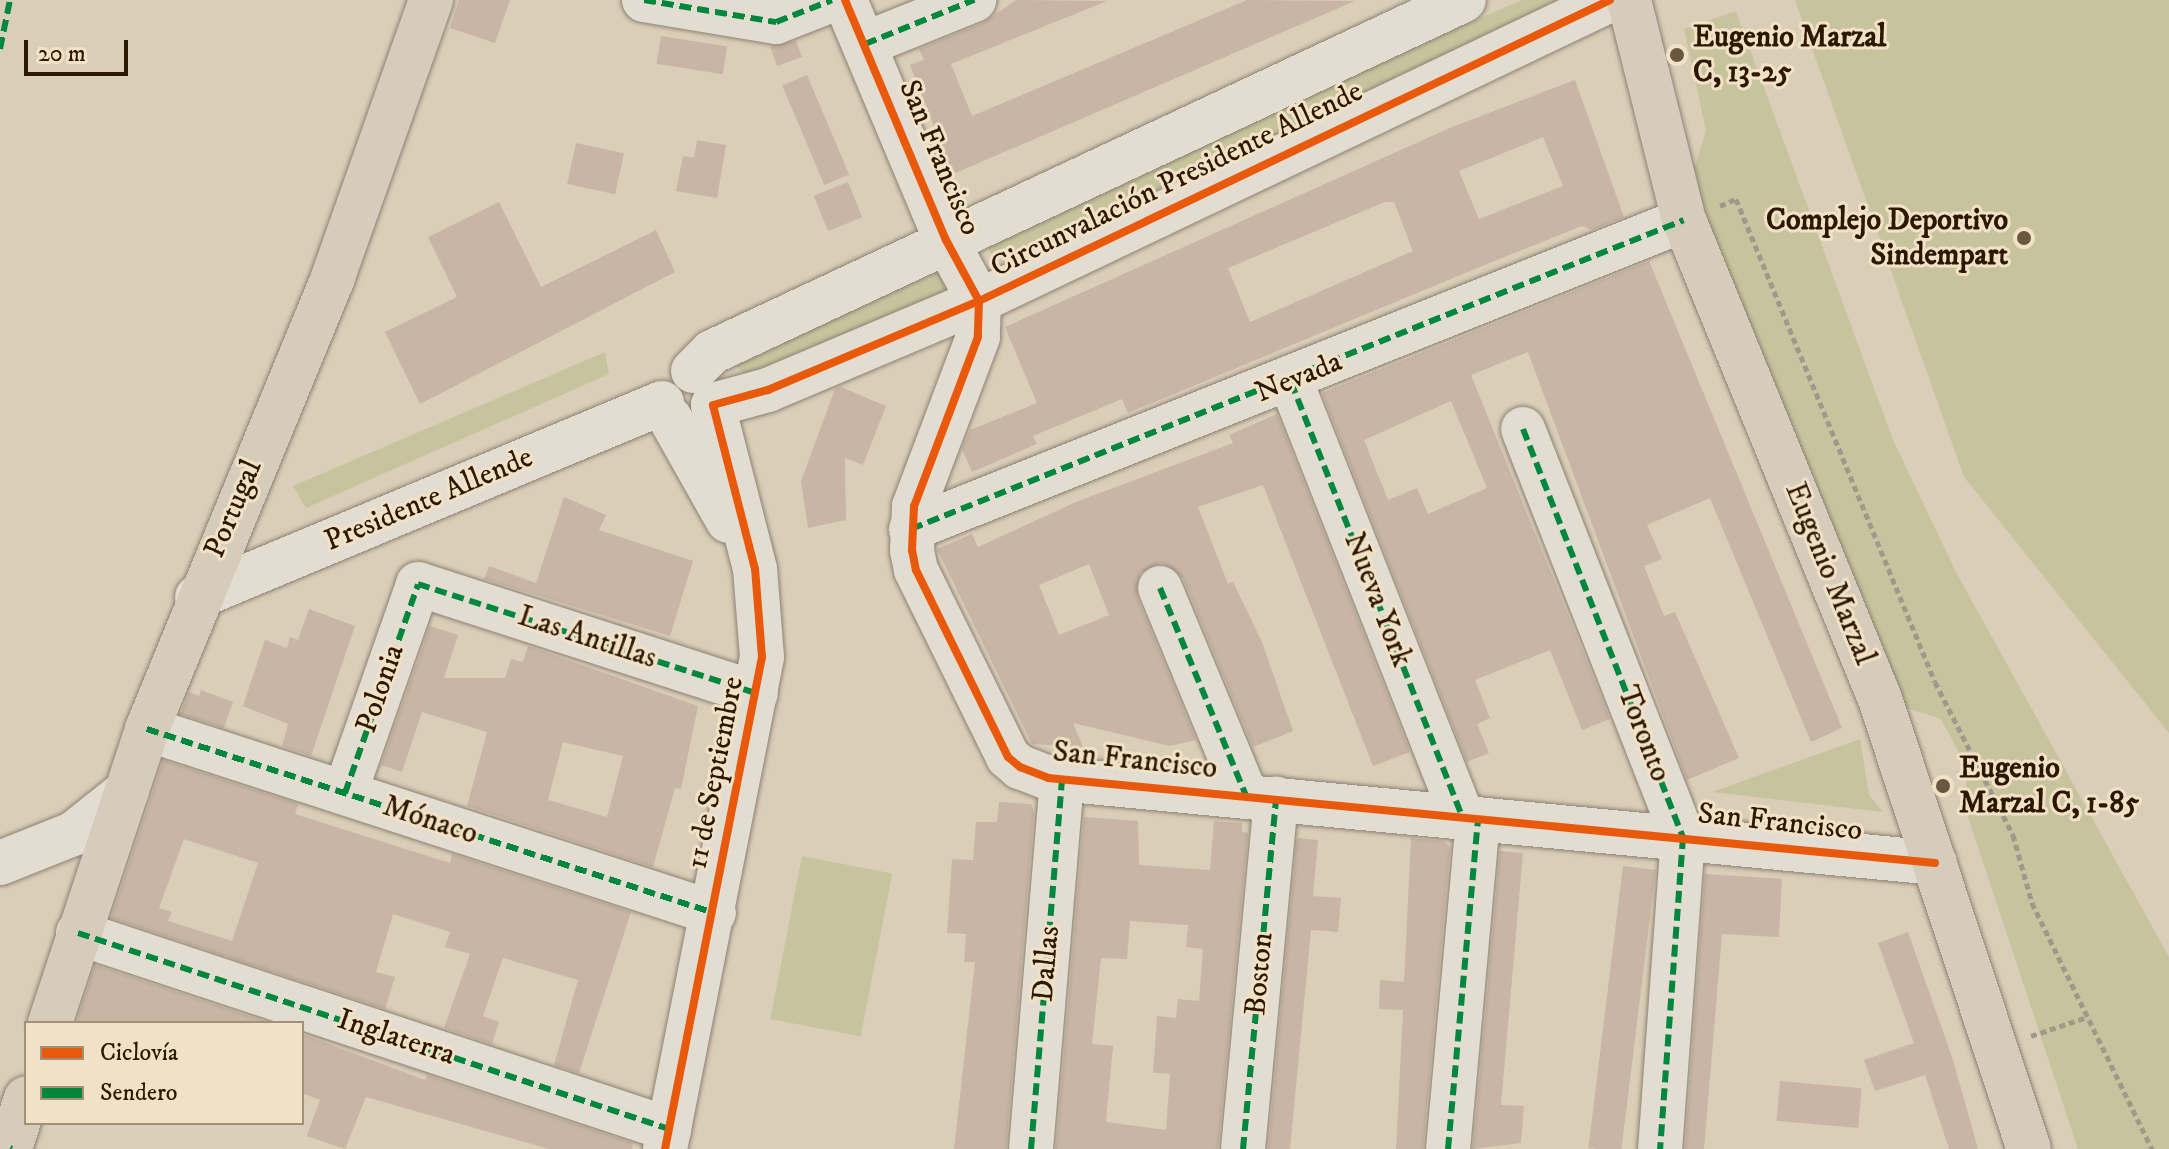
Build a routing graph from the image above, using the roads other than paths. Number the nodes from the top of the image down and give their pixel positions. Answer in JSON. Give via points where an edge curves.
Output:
{"nodes":[{"id":1,"x":431,"y":0,"type":"edge"},
{"id":2,"x":644,"y":0,"type":"edge"},
{"id":3,"x":832,"y":0,"type":"edge"},
{"id":4,"x":845,"y":0,"type":"edge"},
{"id":5,"x":974,"y":0,"type":"edge"},
{"id":6,"x":1464,"y":0,"type":"edge"},
{"id":7,"x":1610,"y":0,"type":"edge"},
{"id":8,"x":1629,"y":0,"type":"edge"},
{"id":9,"x":865,"y":44,"type":"junction"},
{"id":10,"x":1684,"y":220,"type":"junction"},
{"id":11,"x":946,"y":240,"type":"junction"},
{"id":12,"x":979,"y":301,"type":"junction"},
{"id":13,"x":1291,"y":382,"type":"junction"},
{"id":14,"x":703,"y":388,"type":"junction"},
{"id":15,"x":666,"y":411,"type":"junction"},
{"id":16,"x":1523,"y":429,"type":"dead end"},
{"id":17,"x":911,"y":529,"type":"junction"},
{"id":18,"x":755,"y":569,"type":"junction"},
{"id":19,"x":418,"y":584,"type":"joint"},
{"id":20,"x":1160,"y":588,"type":"dead end"},
{"id":21,"x":197,"y":597,"type":"junction"},
{"id":22,"x":756,"y":693,"type":"junction"},
{"id":23,"x":147,"y":729,"type":"junction"},
{"id":24,"x":1062,"y":779,"type":"junction"},
{"id":25,"x":127,"y":791,"type":"junction"},
{"id":26,"x":345,"y":793,"type":"junction"},
{"id":27,"x":1261,"y":798,"type":"junction"},
{"id":28,"x":1470,"y":818,"type":"junction"},
{"id":29,"x":1683,"y":837,"type":"junction"},
{"id":30,"x":0,"y":863,"type":"edge"},
{"id":31,"x":1935,"y":863,"type":"junction"},
{"id":32,"x":714,"y":913,"type":"junction"},
{"id":33,"x":78,"y":933,"type":"junction"},
{"id":34,"x":51,"y":1021,"type":"edge"},
{"id":35,"x":24,"y":1105,"type":"edge"},
{"id":36,"x":667,"y":1139,"type":"edge"},
{"id":37,"x":11,"y":1149,"type":"edge"},
{"id":38,"x":1031,"y":1149,"type":"edge"},
{"id":39,"x":1243,"y":1149,"type":"edge"},
{"id":40,"x":1448,"y":1149,"type":"edge"},
{"id":41,"x":1660,"y":1149,"type":"edge"},
{"id":42,"x":2029,"y":1149,"type":"edge"}],
"edges":[{"from":1,"to":21,"type":"main road","name":"Portugal","via":[[333,277]]},
{"from":2,"to":3,"type":"street","via":[[776,22]]},
{"from":4,"to":9,"type":"street","name":"San Francisco"},
{"from":5,"to":9,"type":"street"},
{"from":6,"to":11,"type":"street","name":"Circunvalación Presidente Allende"},
{"from":7,"to":12,"type":"street","name":"Circunvalación Presidente Allende"},
{"from":8,"to":10,"type":"main road","name":"Eugenio Marzal"},
{"from":9,"to":11,"type":"street","name":"San Francisco"},
{"from":10,"to":13,"type":"street","name":"Nevada"},
{"from":10,"to":31,"type":"main road","name":"Eugenio Marzal","via":[[1880,699]]},
{"from":11,"to":12,"type":"street","name":"San Francisco"},
{"from":11,"to":14,"type":"street","name":"Circunvalación Presidente Allende","via":[[712,352]]},
{"from":12,"to":14,"type":"street","name":"Circunvalación Presidente Allende","via":[[768,390]]},
{"from":12,"to":17,"type":"street","name":"San Francisco","via":[[978,337],[920,484]]},
{"from":13,"to":17,"type":"street","name":"Nevada"},
{"from":13,"to":28,"type":"street","name":"Nueva York"},
{"from":14,"to":15,"type":"street","name":"Circunvalación Presidente Allende","via":[[669,379]]},
{"from":14,"to":18,"type":"street","name":"11 de Septiembre"},
{"from":15,"to":18,"type":"street","name":"11 de Septiembre"},
{"from":15,"to":21,"type":"street","name":"Presidente Allende"},
{"from":16,"to":29,"type":"street","name":"Toronto"},
{"from":17,"to":24,"type":"street","name":"San Francisco","via":[[916,570],[1008,757],[1034,774]]},
{"from":18,"to":22,"type":"street","name":"11 de Septiembre","via":[[762,620]]},
{"from":19,"to":22,"type":"street","name":"Las Antillas"},
{"from":19,"to":26,"type":"street","name":"Polonia"},
{"from":20,"to":27,"type":"street","name":"Boston"},
{"from":21,"to":23,"type":"main road","name":"Portugal"},
{"from":22,"to":32,"type":"street","name":"11 de Septiembre"},
{"from":23,"to":25,"type":"main road","name":"Portugal"},
{"from":23,"to":26,"type":"street","name":"Mónaco"},
{"from":24,"to":27,"type":"street","name":"San Francisco"},
{"from":24,"to":38,"type":"street","name":"Dallas"},
{"from":25,"to":30,"type":"street","via":[[73,834]]},
{"from":25,"to":33,"type":"main road","name":"Portugal"},
{"from":26,"to":32,"type":"street","name":"Mónaco"},
{"from":27,"to":28,"type":"street","name":"San Francisco"},
{"from":27,"to":39,"type":"street","name":"Boston"},
{"from":28,"to":29,"type":"street","name":"San Francisco"},
{"from":28,"to":40,"type":"street","name":"Nueva York"},
{"from":29,"to":31,"type":"street","name":"San Francisco"},
{"from":29,"to":41,"type":"street","name":"Toronto"},
{"from":31,"to":42,"type":"main road","name":"Eugenio Marzal"},
{"from":32,"to":36,"type":"street","name":"11 de Septiembre"},
{"from":33,"to":34,"type":"main road","name":"Portugal"},
{"from":33,"to":36,"type":"street","name":"Inglaterra"},
{"from":35,"to":37,"type":"main road"}]}
